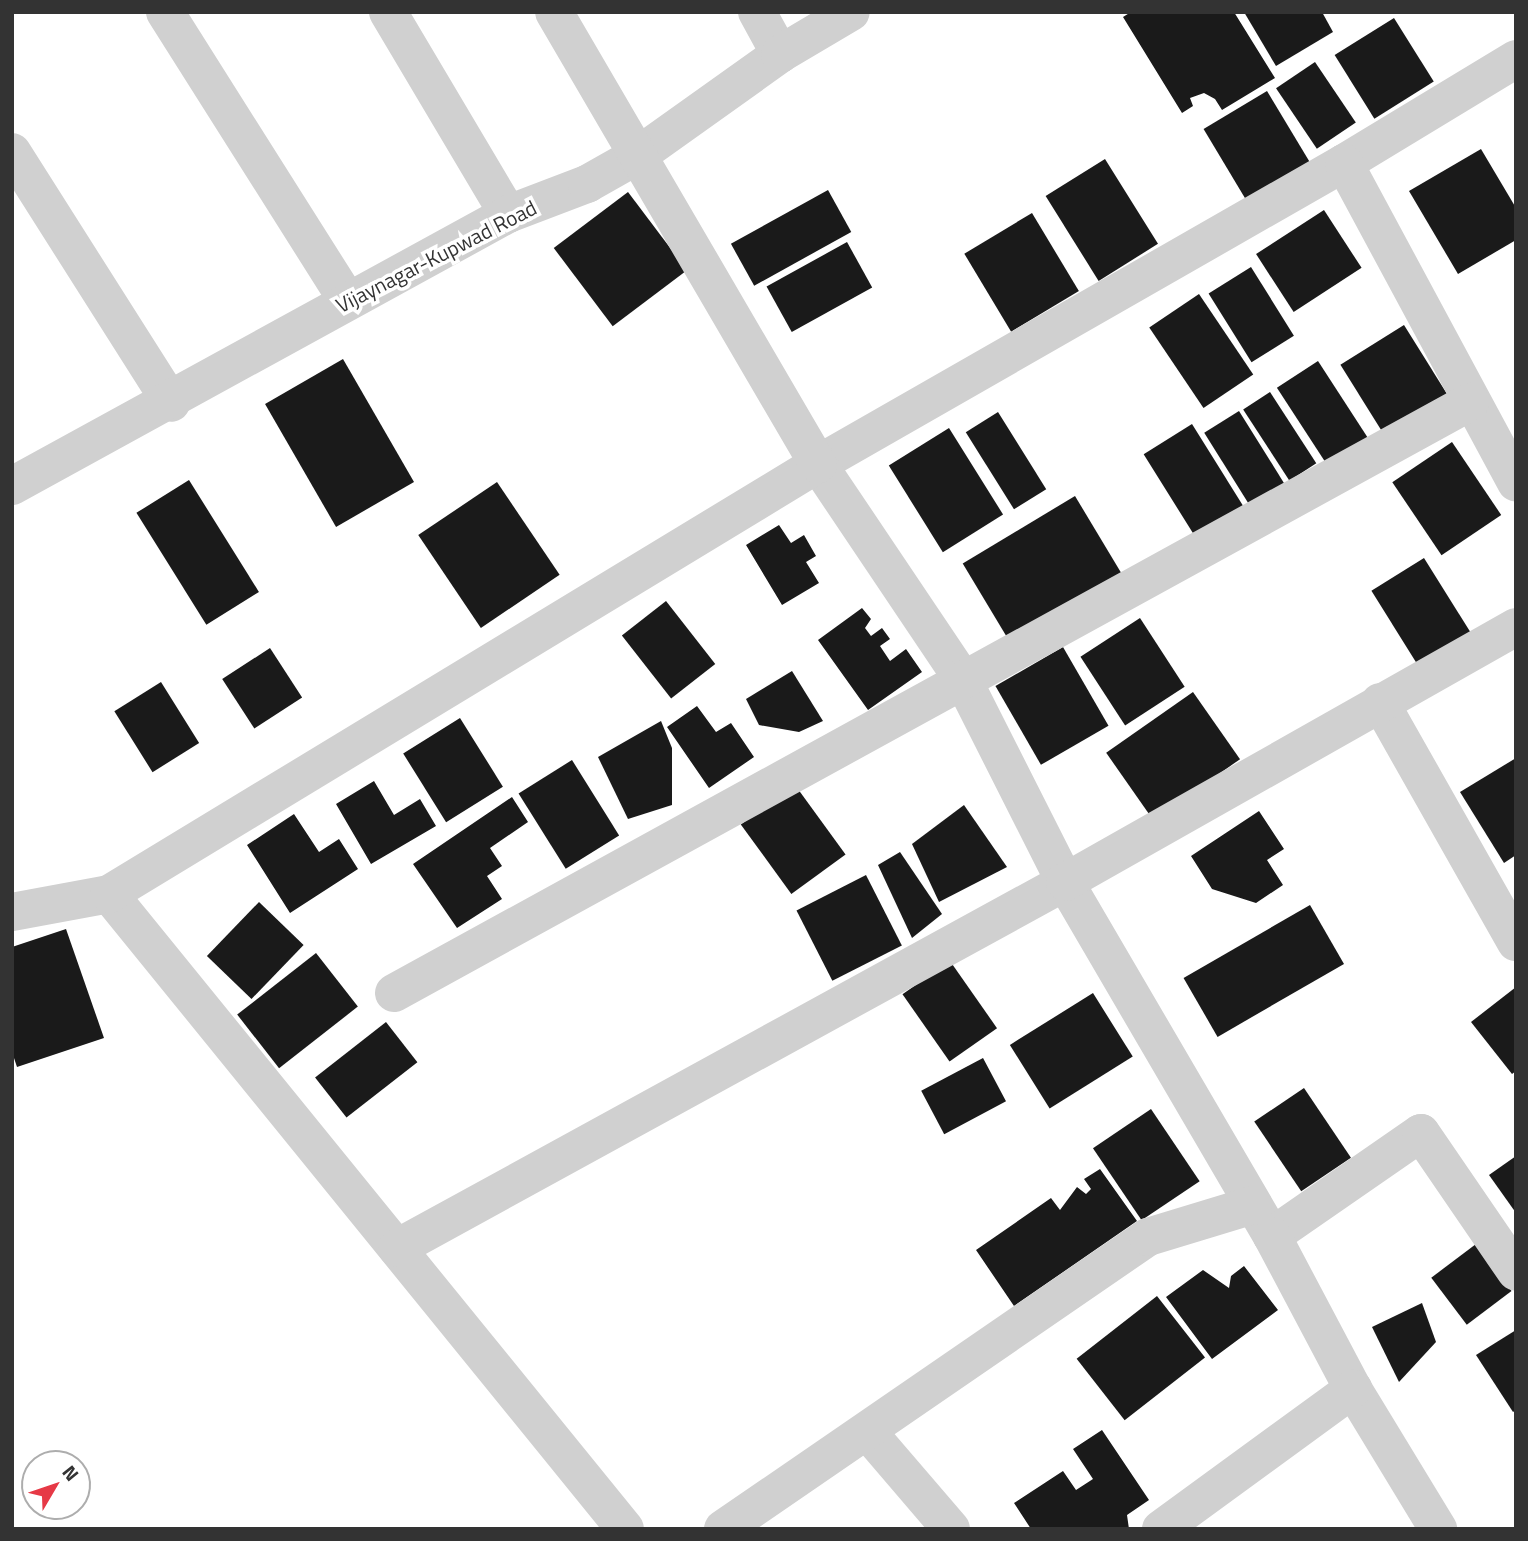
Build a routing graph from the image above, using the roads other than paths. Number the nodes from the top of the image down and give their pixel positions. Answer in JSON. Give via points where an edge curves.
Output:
{"nodes":[{"id":1,"x":165,"y":12,"type":"edge"},
{"id":2,"x":388,"y":12,"type":"edge"},
{"id":3,"x":554,"y":12,"type":"edge"},
{"id":4,"x":757,"y":12,"type":"edge"},
{"id":5,"x":851,"y":12,"type":"edge"},
{"id":6,"x":780,"y":54,"type":"junction"},
{"id":7,"x":1516,"y":59,"type":"edge"},
{"id":8,"x":12,"y":152,"type":"edge"},
{"id":9,"x":640,"y":154,"type":"junction"},
{"id":10,"x":1344,"y":163,"type":"junction"},
{"id":11,"x":508,"y":214,"type":"junction"},
{"id":12,"x":347,"y":300,"type":"junction"},
{"id":13,"x":1470,"y":402,"type":"junction"},
{"id":14,"x":171,"y":403,"type":"junction"},
{"id":15,"x":818,"y":464,"type":"junction"},
{"id":16,"x":1516,"y":483,"type":"edge"},
{"id":17,"x":12,"y":486,"type":"edge"},
{"id":18,"x":1516,"y":627,"type":"edge"},
{"id":19,"x":962,"y":678,"type":"junction"},
{"id":20,"x":1380,"y":702,"type":"junction"},
{"id":21,"x":1065,"y":882,"type":"junction"},
{"id":22,"x":109,"y":894,"type":"junction"},
{"id":23,"x":12,"y":912,"type":"edge"},
{"id":24,"x":1516,"y":942,"type":"edge"},
{"id":25,"x":394,"y":993,"type":"dead end"},
{"id":26,"x":1263,"y":1221,"type":"junction"},
{"id":27,"x":397,"y":1248,"type":"junction"},
{"id":28,"x":1516,"y":1272,"type":"edge"},
{"id":29,"x":1353,"y":1390,"type":"junction"},
{"id":30,"x":867,"y":1431,"type":"junction"},
{"id":31,"x":625,"y":1529,"type":"edge"},
{"id":32,"x":723,"y":1529,"type":"edge"},
{"id":33,"x":951,"y":1529,"type":"edge"},
{"id":34,"x":1161,"y":1529,"type":"edge"},
{"id":35,"x":1438,"y":1529,"type":"edge"}],
"edges":[{"from":1,"to":12,"type":"street"},
{"from":2,"to":11,"type":"street"},
{"from":3,"to":9,"type":"street"},
{"from":4,"to":6,"type":"street"},
{"from":5,"to":6,"type":"street","name":"Vijaynagar-Kupwad Road"},
{"from":6,"to":9,"type":"street","name":"Vijaynagar-Kupwad Road"},
{"from":7,"to":10,"type":"street"},
{"from":8,"to":14,"type":"street"},
{"from":9,"to":11,"type":"street","name":"Vijaynagar-Kupwad Road","via":[[587,184]]},
{"from":9,"to":15,"type":"street"},
{"from":10,"to":13,"type":"street"},
{"from":10,"to":15,"type":"street"},
{"from":11,"to":12,"type":"street","name":"Vijaynagar-Kupwad Road"},
{"from":12,"to":14,"type":"street","name":"Vijaynagar-Kupwad Road"},
{"from":13,"to":16,"type":"street"},
{"from":13,"to":19,"type":"street"},
{"from":14,"to":17,"type":"street","name":"Vijaynagar-Kupwad Road"},
{"from":15,"to":19,"type":"street"},
{"from":15,"to":22,"type":"street"},
{"from":18,"to":20,"type":"street"},
{"from":19,"to":21,"type":"street"},
{"from":19,"to":25,"type":"street"},
{"from":20,"to":21,"type":"street"},
{"from":20,"to":24,"type":"street"},
{"from":21,"to":26,"type":"street"},
{"from":21,"to":27,"type":"street"},
{"from":22,"to":23,"type":"street"},
{"from":22,"to":27,"type":"street"},
{"from":26,"to":28,"type":"street","via":[[1421,1133]]},
{"from":26,"to":29,"type":"street"},
{"from":26,"to":30,"type":"street","via":[[1148,1237]]},
{"from":27,"to":31,"type":"street"},
{"from":29,"to":34,"type":"street"},
{"from":29,"to":35,"type":"street"},
{"from":30,"to":32,"type":"street"},
{"from":30,"to":33,"type":"street"}]}
